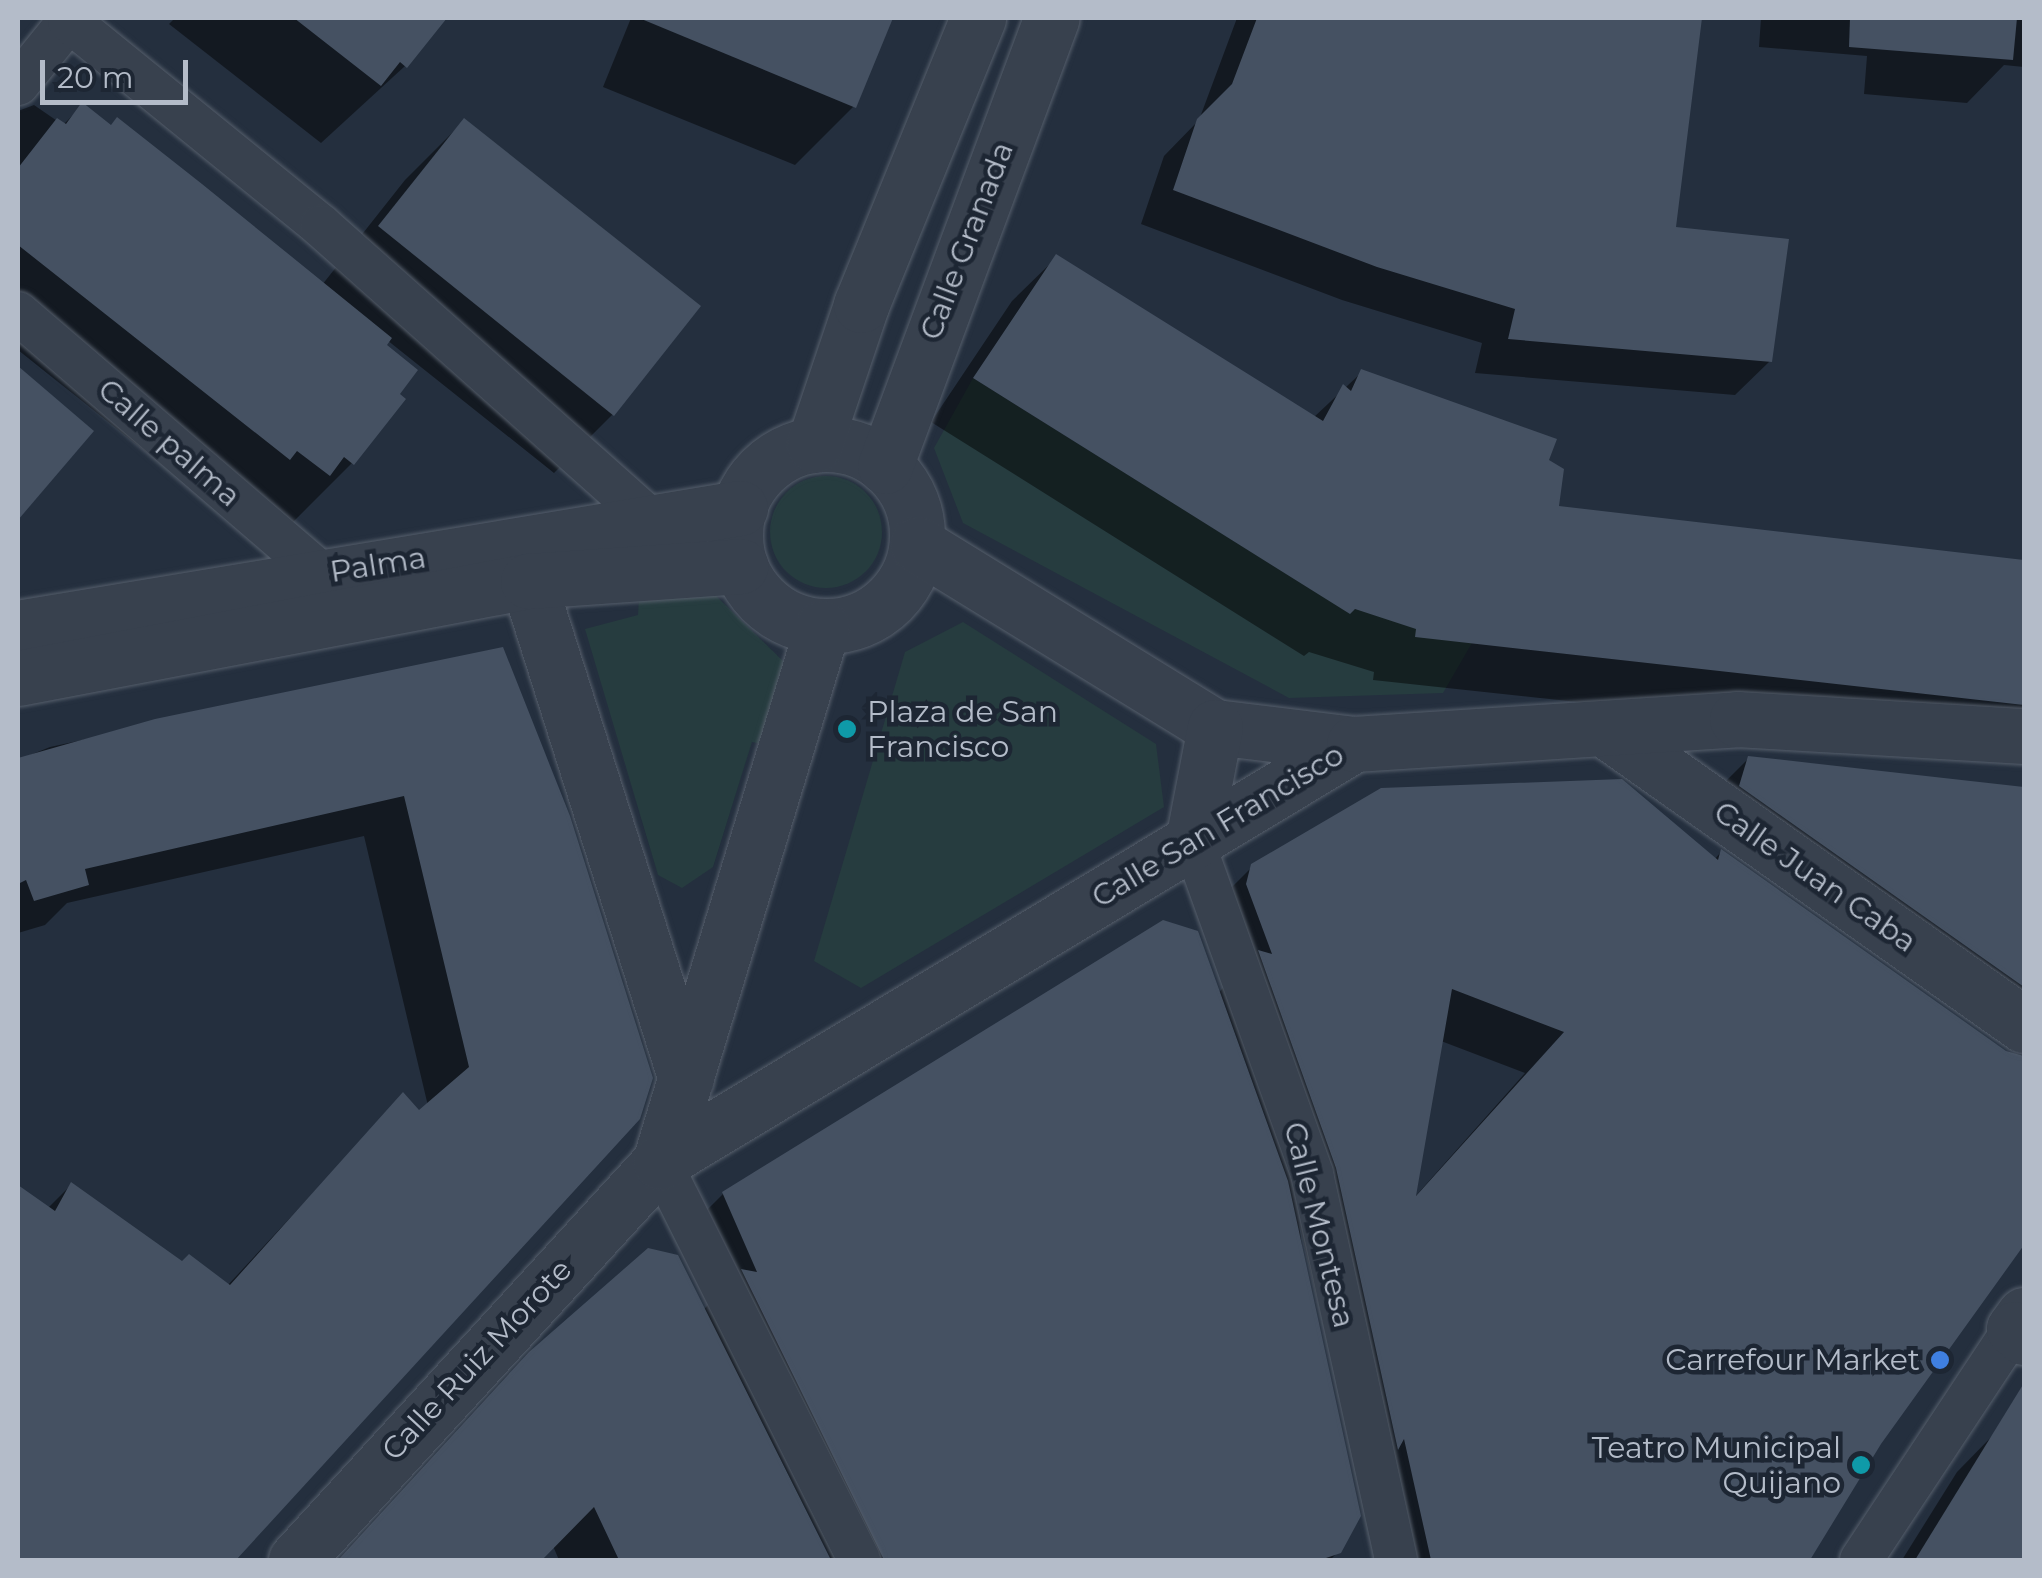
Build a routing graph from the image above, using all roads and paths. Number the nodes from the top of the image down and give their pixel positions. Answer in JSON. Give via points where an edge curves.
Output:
{"nodes":[{"id":1,"x":978,"y":18,"type":"edge"},
{"id":2,"x":1052,"y":18,"type":"edge"},
{"id":3,"x":18,"y":84,"type":"edge"},
{"id":4,"x":18,"y":313,"type":"edge"},
{"id":5,"x":814,"y":445,"type":"junction"},
{"id":6,"x":885,"y":466,"type":"junction"},
{"id":7,"x":740,"y":508,"type":"junction"},
{"id":8,"x":654,"y":522,"type":"junction"},
{"id":9,"x":917,"y":544,"type":"junction"},
{"id":10,"x":740,"y":566,"type":"junction"},
{"id":11,"x":320,"y":574,"type":"junction"},
{"id":12,"x":528,"y":581,"type":"junction"},
{"id":13,"x":18,"y":628,"type":"edge"},
{"id":14,"x":822,"y":628,"type":"junction"},
{"id":15,"x":18,"y":678,"type":"edge"},
{"id":16,"x":1215,"y":727,"type":"junction"},
{"id":17,"x":1606,"y":730,"type":"junction"},
{"id":18,"x":2024,"y":736,"type":"edge"},
{"id":19,"x":1354,"y":744,"type":"junction"},
{"id":20,"x":1193,"y":841,"type":"junction"},
{"id":21,"x":2024,"y":1025,"type":"edge"},
{"id":22,"x":686,"y":1079,"type":"junction"},
{"id":23,"x":660,"y":1162,"type":"junction"},
{"id":24,"x":2021,"y":1327,"type":"edge"},
{"id":25,"x":296,"y":1560,"type":"edge"},
{"id":26,"x":859,"y":1560,"type":"edge"},
{"id":27,"x":1396,"y":1560,"type":"edge"},
{"id":28,"x":1861,"y":1560,"type":"edge"}],
"edges":[{"from":1,"to":5,"type":"street","via":[[862,305]]},
{"from":2,"to":6,"type":"street","name":"Calle Granada"},
{"from":3,"to":8,"type":"street","via":[[70,21],[320,226]]},
{"from":4,"to":11,"type":"street","name":"Calle palma"},
{"from":5,"to":6,"type":"street","via":[[863,452]]},
{"from":5,"to":7,"type":"street","via":[[790,452],[755,477]]},
{"from":6,"to":9,"type":"street","via":[[915,516]]},
{"from":7,"to":8,"type":"street","name":"Palma"},
{"from":7,"to":10,"type":"street"},
{"from":8,"to":11,"type":"street","name":"Palma"},
{"from":9,"to":14,"type":"street","via":[[910,574],[885,606],[853,623]]},
{"from":9,"to":16,"type":"street"},
{"from":10,"to":12,"type":"street","name":"Palma"},
{"from":10,"to":14,"type":"street","via":[[763,602],[795,622]]},
{"from":11,"to":13,"type":"street","name":"Palma"},
{"from":12,"to":15,"type":"street","name":"Palma"},
{"from":12,"to":22,"type":"street"},
{"from":14,"to":22,"type":"street"},
{"from":16,"to":19,"type":"street"},
{"from":16,"to":20,"type":"street"},
{"from":17,"to":18,"type":"street","name":"Calle San Francisco","via":[[1737,719]]},
{"from":17,"to":19,"type":"street","name":"Calle San Francisco"},
{"from":17,"to":21,"type":"street","name":"Calle Juan Caba"},
{"from":19,"to":20,"type":"street","name":"Calle San Francisco"},
{"from":20,"to":23,"type":"street","name":"Calle San Francisco"},
{"from":20,"to":27,"type":"street","name":"Calle Montesa","via":[[1312,1174]]},
{"from":22,"to":23,"type":"street"},
{"from":23,"to":25,"type":"street","name":"Calle Ruiz Morote"},
{"from":23,"to":26,"type":"street"},
{"from":24,"to":28,"type":"street"}]}
